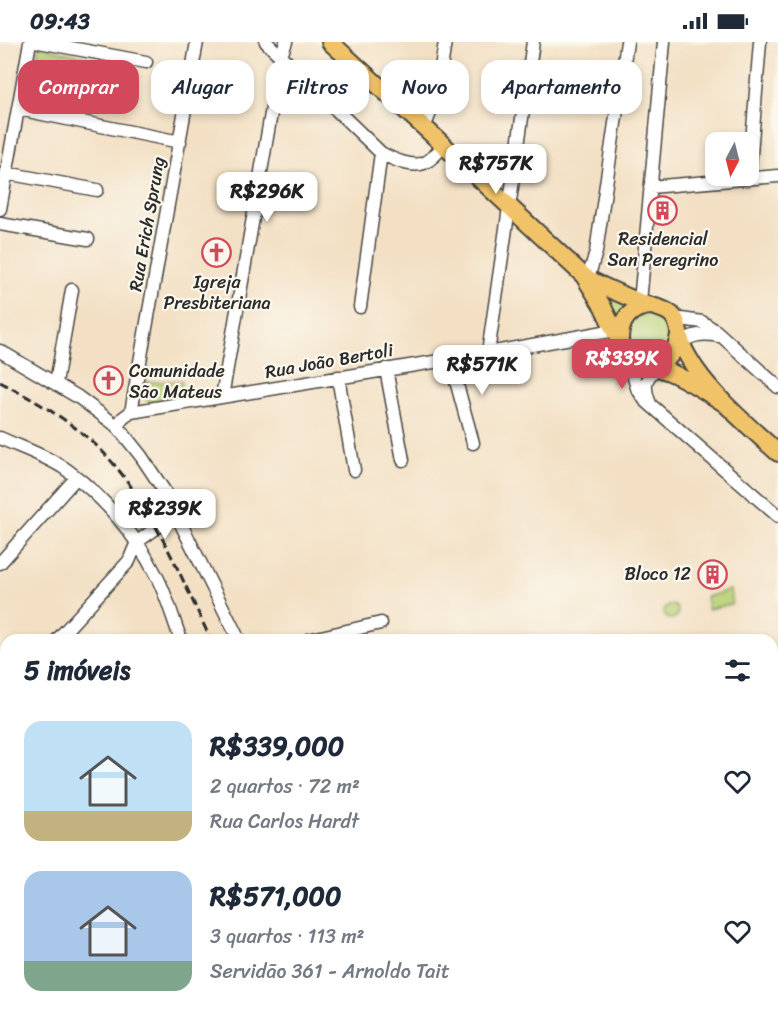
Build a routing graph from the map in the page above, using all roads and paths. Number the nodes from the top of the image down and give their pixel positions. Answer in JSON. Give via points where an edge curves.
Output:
{"nodes":[{"id":1,"x":30,"y":42,"type":"edge"},
{"id":2,"x":39,"y":42,"type":"edge"},
{"id":3,"x":197,"y":42,"type":"edge"},
{"id":4,"x":266,"y":42,"type":"edge"},
{"id":5,"x":286,"y":42,"type":"edge"},
{"id":6,"x":330,"y":42,"type":"edge"},
{"id":7,"x":445,"y":42,"type":"edge"},
{"id":8,"x":533,"y":42,"type":"edge"},
{"id":9,"x":627,"y":42,"type":"edge"},
{"id":10,"x":664,"y":42,"type":"edge"},
{"id":11,"x":759,"y":42,"type":"edge"},
{"id":12,"x":281,"y":56,"type":"junction"},
{"id":13,"x":27,"y":60,"type":"edge"},
{"id":14,"x":146,"y":62,"type":"dead end"},
{"id":15,"x":18,"y":109,"type":"edge"},
{"id":16,"x":43,"y":114,"type":"edge"},
{"id":17,"x":424,"y":127,"type":"junction"},
{"id":18,"x":752,"y":132,"type":"edge"},
{"id":19,"x":180,"y":142,"type":"junction"},
{"id":20,"x":443,"y":146,"type":"junction"},
{"id":21,"x":381,"y":153,"type":"junction"},
{"id":22,"x":6,"y":173,"type":"junction"},
{"id":23,"x":778,"y":176,"type":"edge"},
{"id":24,"x":759,"y":178,"type":"edge"},
{"id":25,"x":705,"y":183,"type":"edge"},
{"id":26,"x":650,"y":187,"type":"junction"},
{"id":27,"x":98,"y":190,"type":"dead end"},
{"id":28,"x":509,"y":208,"type":"junction"},
{"id":29,"x":0,"y":209,"type":"edge"},
{"id":30,"x":0,"y":224,"type":"edge"},
{"id":31,"x":88,"y":239,"type":"dead end"},
{"id":32,"x":642,"y":276,"type":"junction"},
{"id":33,"x":586,"y":277,"type":"junction"},
{"id":34,"x":72,"y":290,"type":"dead end"},
{"id":35,"x":605,"y":296,"type":"junction"},
{"id":36,"x":642,"y":306,"type":"junction"},
{"id":37,"x":360,"y":307,"type":"dead end"},
{"id":38,"x":674,"y":318,"type":"junction"},
{"id":39,"x":588,"y":335,"type":"junction"},
{"id":40,"x":723,"y":337,"type":"junction"},
{"id":41,"x":621,"y":338,"type":"junction"},
{"id":42,"x":0,"y":351,"type":"edge"},
{"id":43,"x":668,"y":352,"type":"junction"},
{"id":44,"x":488,"y":353,"type":"junction"},
{"id":45,"x":452,"y":358,"type":"junction"},
{"id":46,"x":386,"y":369,"type":"junction"},
{"id":47,"x":338,"y":377,"type":"junction"},
{"id":48,"x":56,"y":383,"type":"junction"},
{"id":49,"x":778,"y":387,"type":"edge"},
{"id":50,"x":222,"y":397,"type":"junction"},
{"id":51,"x":724,"y":403,"type":"junction"},
{"id":52,"x":650,"y":405,"type":"junction"},
{"id":53,"x":131,"y":412,"type":"junction"},
{"id":54,"x":117,"y":426,"type":"junction"},
{"id":55,"x":0,"y":438,"type":"edge"},
{"id":56,"x":476,"y":443,"type":"dead end"},
{"id":57,"x":778,"y":453,"type":"edge"},
{"id":58,"x":403,"y":460,"type":"dead end"},
{"id":59,"x":354,"y":470,"type":"dead end"},
{"id":60,"x":76,"y":478,"type":"junction"},
{"id":61,"x":176,"y":514,"type":"junction"},
{"id":62,"x":778,"y":516,"type":"edge"},
{"id":63,"x":137,"y":542,"type":"junction"},
{"id":64,"x":0,"y":563,"type":"edge"},
{"id":65,"x":381,"y":624,"type":"dead end"},
{"id":66,"x":62,"y":634,"type":"edge"},
{"id":67,"x":179,"y":634,"type":"edge"},
{"id":68,"x":236,"y":634,"type":"edge"},
{"id":69,"x":335,"y":634,"type":"edge"}],
"edges":[{"from":1,"to":13,"type":"street"},
{"from":2,"to":14,"type":"street"},
{"from":3,"to":19,"type":"street","name":"Rua Erich Sprung"},
{"from":4,"to":12,"type":"street"},
{"from":5,"to":12,"type":"street"},
{"from":6,"to":17,"type":"highway"},
{"from":7,"to":17,"type":"street","via":[[436,96]]},
{"from":8,"to":28,"type":"street"},
{"from":9,"to":33,"type":"street","via":[[596,252]]},
{"from":10,"to":26,"type":"street"},
{"from":11,"to":18,"type":"street"},
{"from":12,"to":21,"type":"street"},
{"from":12,"to":50,"type":"street"},
{"from":15,"to":22,"type":"street"},
{"from":16,"to":19,"type":"street"},
{"from":17,"to":20,"type":"highway"},
{"from":19,"to":53,"type":"street","name":"Rua Erich Sprung"},
{"from":20,"to":21,"type":"street","via":[[422,165],[394,160]]},
{"from":20,"to":28,"type":"highway"},
{"from":21,"to":37,"type":"street"},
{"from":22,"to":27,"type":"street"},
{"from":22,"to":29,"type":"street"},
{"from":23,"to":24,"type":"street"},
{"from":25,"to":26,"type":"street"},
{"from":26,"to":32,"type":"street"},
{"from":28,"to":33,"type":"highway"},
{"from":28,"to":44,"type":"street"},
{"from":30,"to":31,"type":"street"},
{"from":32,"to":35,"type":"street","via":[[631,286]]},
{"from":32,"to":36,"type":"street"},
{"from":33,"to":35,"type":"highway"},
{"from":34,"to":48,"type":"street"},
{"from":35,"to":36,"type":"highway"},
{"from":35,"to":39,"type":"street","via":[[597,324]]},
{"from":35,"to":41,"type":"highway"},
{"from":36,"to":38,"type":"highway","via":[[661,308]]},
{"from":36,"to":41,"type":"highway","via":[[628,315]]},
{"from":38,"to":40,"type":"street","via":[[702,322]]},
{"from":38,"to":43,"type":"highway","via":[[678,326]]},
{"from":39,"to":41,"type":"street","name":"Rua João Bertoli"},
{"from":39,"to":44,"type":"street","name":"Rua João Bertoli"},
{"from":40,"to":43,"type":"street","via":[[692,336]]},
{"from":40,"to":49,"type":"street"},
{"from":41,"to":43,"type":"highway","via":[[635,361]]},
{"from":41,"to":52,"type":"street","via":[[637,388]]},
{"from":42,"to":48,"type":"street"},
{"from":43,"to":51,"type":"highway","via":[[676,375]]},
{"from":43,"to":51,"type":"highway","via":[[686,354]]},
{"from":43,"to":52,"type":"street","via":[[647,379]]},
{"from":44,"to":45,"type":"street","name":"Rua João Bertoli"},
{"from":45,"to":46,"type":"street","name":"Rua João Bertoli"},
{"from":45,"to":56,"type":"street"},
{"from":46,"to":47,"type":"street","name":"Rua João Bertoli"},
{"from":46,"to":58,"type":"street"},
{"from":47,"to":50,"type":"street","name":"Rua João Bertoli"},
{"from":47,"to":59,"type":"street"},
{"from":48,"to":54,"type":"street"},
{"from":50,"to":53,"type":"street","name":"Rua João Bertoli"},
{"from":51,"to":57,"type":"highway"},
{"from":52,"to":62,"type":"street"},
{"from":53,"to":54,"type":"street"},
{"from":54,"to":61,"type":"street","via":[[141,456]]},
{"from":55,"to":60,"type":"street","via":[[50,460]]},
{"from":60,"to":63,"type":"street"},
{"from":60,"to":64,"type":"street"},
{"from":61,"to":63,"type":"street"},
{"from":61,"to":68,"type":"street"},
{"from":63,"to":66,"type":"street","via":[[129,561]]},
{"from":63,"to":67,"type":"street","via":[[156,575]]},
{"from":65,"to":69,"type":"street"}]}
